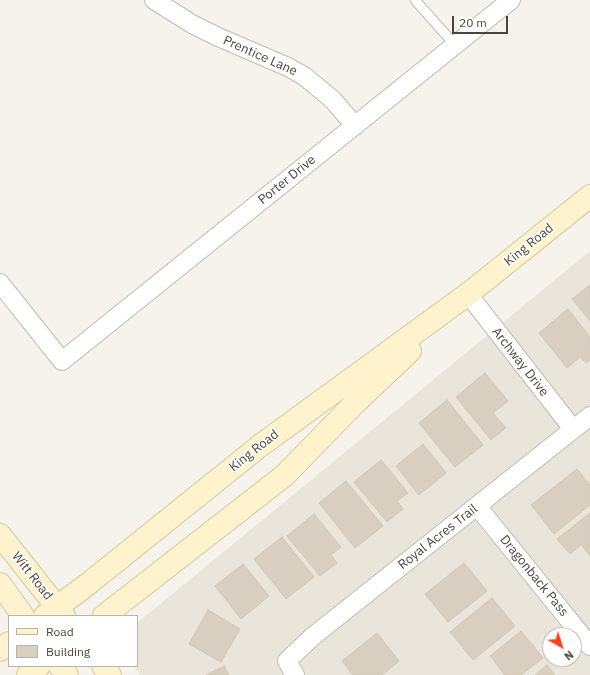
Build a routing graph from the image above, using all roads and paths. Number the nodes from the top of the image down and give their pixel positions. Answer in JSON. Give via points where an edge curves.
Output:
{"nodes":[{"id":1,"x":154,"y":0,"type":"edge"},
{"id":2,"x":415,"y":0,"type":"edge"},
{"id":3,"x":511,"y":0,"type":"edge"},
{"id":4,"x":455,"y":45,"type":"junction"},
{"id":5,"x":355,"y":126,"type":"junction"},
{"id":6,"x":590,"y":196,"type":"edge"},
{"id":7,"x":0,"y":283,"type":"edge"},
{"id":8,"x":468,"y":294,"type":"junction"},
{"id":9,"x":590,"y":416,"type":"edge"},
{"id":10,"x":572,"y":429,"type":"junction"},
{"id":11,"x":477,"y":506,"type":"junction"},
{"id":12,"x":0,"y":535,"type":"edge"},
{"id":13,"x":0,"y":584,"type":"edge"},
{"id":14,"x":55,"y":613,"type":"edge"},
{"id":15,"x":22,"y":615,"type":"edge"},
{"id":16,"x":105,"y":615,"type":"edge"},
{"id":17,"x":8,"y":644,"type":"edge"},
{"id":18,"x":590,"y":646,"type":"edge"},
{"id":19,"x":0,"y":650,"type":"edge"},
{"id":20,"x":38,"y":667,"type":"edge"},
{"id":21,"x":61,"y":667,"type":"edge"},
{"id":22,"x":104,"y":667,"type":"edge"},
{"id":23,"x":291,"y":668,"type":"edge"},
{"id":24,"x":28,"y":675,"type":"edge"},
{"id":25,"x":67,"y":675,"type":"edge"},
{"id":26,"x":110,"y":675,"type":"edge"}],
"edges":[{"from":1,"to":5,"type":"street","name":"Prentice Lane","via":[[192,24],[304,76],[332,100]]},
{"from":2,"to":4,"type":"lane"},
{"from":3,"to":4,"type":"street","name":"Porter Drive"},
{"from":4,"to":5,"type":"street","name":"Porter Drive"},
{"from":5,"to":7,"type":"street","name":"Porter Drive","via":[[62,361]]},
{"from":6,"to":8,"type":"street","name":"King Road"},
{"from":8,"to":10,"type":"street","name":"Archway Drive"},
{"from":8,"to":14,"type":"street","name":"King Road","via":[[261,444]]},
{"from":8,"to":16,"type":"street","name":"King Road","via":[[285,475]]},
{"from":9,"to":10,"type":"street","name":"Royal Acres Trail"},
{"from":10,"to":11,"type":"street","name":"Royal Acres Trail"},
{"from":11,"to":18,"type":"street","name":"Dragonback Pass"},
{"from":11,"to":23,"type":"street","name":"Royal Acres Trail","via":[[312,637]]},
{"from":12,"to":14,"type":"street","name":"Witt Road"},
{"from":13,"to":15,"type":"street"},
{"from":17,"to":19,"type":"street"},
{"from":20,"to":24,"type":"street"},
{"from":21,"to":25,"type":"street"},
{"from":22,"to":26,"type":"street"}]}
